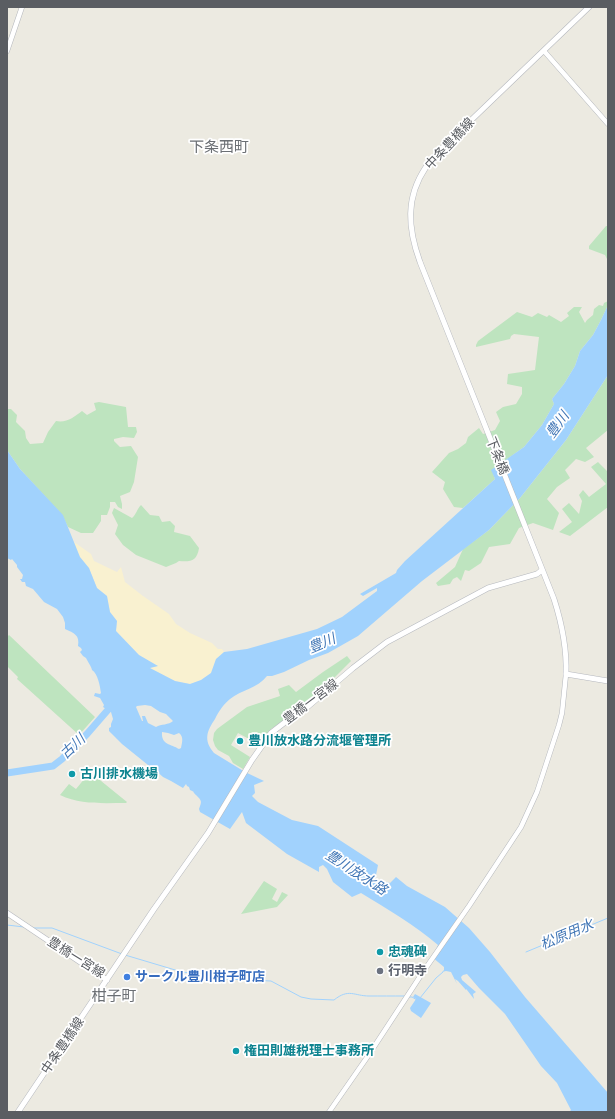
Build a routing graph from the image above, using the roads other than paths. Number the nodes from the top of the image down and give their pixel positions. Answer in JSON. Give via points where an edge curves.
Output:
{"nodes":[{"id":1,"x":22,"y":7,"type":"edge"},
{"id":2,"x":589,"y":7,"type":"edge"},
{"id":3,"x":7,"y":51,"type":"edge"},
{"id":4,"x":544,"y":51,"type":"junction"},
{"id":5,"x":608,"y":124,"type":"edge"},
{"id":6,"x":452,"y":343,"type":"joint"},
{"id":7,"x":542,"y":570,"type":"junction"},
{"id":8,"x":566,"y":674,"type":"junction"},
{"id":9,"x":608,"y":681,"type":"edge"},
{"id":10,"x":7,"y":913,"type":"edge"},
{"id":11,"x":107,"y":980,"type":"junction"},
{"id":12,"x":18,"y":1112,"type":"edge"},
{"id":13,"x":329,"y":1112,"type":"edge"}],
"edges":[{"from":1,"to":3,"type":"street"},
{"from":2,"to":4,"type":"main road","name":"中条豊橋線"},
{"from":4,"to":5,"type":"street"},
{"from":4,"to":6,"type":"main road","name":"中条豊橋線","via":[[439,151],[418,180],[414,192],[410,218],[414,245]]},
{"from":6,"to":7,"type":"main road","name":"下条橋"},
{"from":7,"to":8,"type":"main road","via":[[562,626]]},
{"from":7,"to":11,"type":"main road","name":"豊橋一宮線","via":[[537,574],[488,588],[387,642],[305,709],[271,733],[208,833]]},
{"from":8,"to":9,"type":"main road"},
{"from":8,"to":13,"type":"street","via":[[559,725],[537,792],[519,830]]},
{"from":10,"to":11,"type":"main road","name":"豊橋一宮線"},
{"from":11,"to":12,"type":"main road","name":"中条豊橋線"}]}
